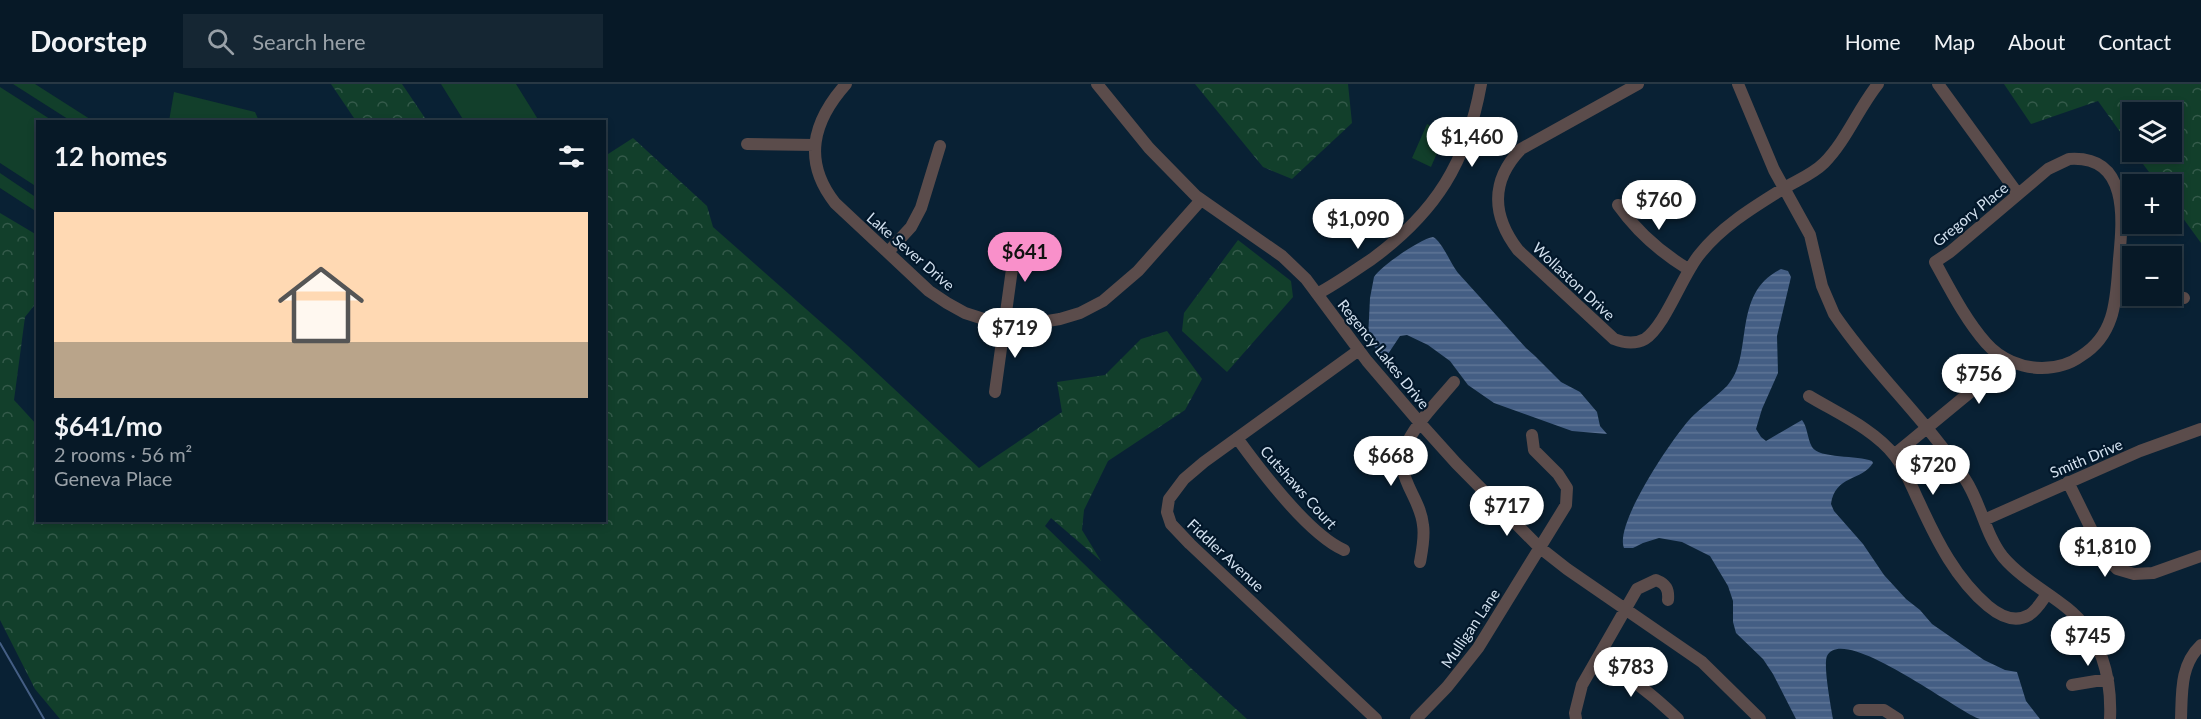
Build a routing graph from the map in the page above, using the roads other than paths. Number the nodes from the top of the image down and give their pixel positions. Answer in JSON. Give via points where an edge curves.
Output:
{"nodes":[{"id":1,"x":846,"y":84,"type":"edge"},
{"id":2,"x":1097,"y":84,"type":"edge"},
{"id":3,"x":1481,"y":84,"type":"edge"},
{"id":4,"x":1638,"y":84,"type":"edge"},
{"id":5,"x":1738,"y":84,"type":"edge"},
{"id":6,"x":1878,"y":84,"type":"edge"},
{"id":7,"x":1938,"y":84,"type":"edge"},
{"id":8,"x":747,"y":144,"type":"dead end"},
{"id":9,"x":814,"y":145,"type":"junction"},
{"id":10,"x":940,"y":146,"type":"dead end"},
{"id":11,"x":1784,"y":189,"type":"junction"},
{"id":12,"x":2018,"y":194,"type":"junction"},
{"id":13,"x":1201,"y":200,"type":"junction"},
{"id":14,"x":1618,"y":205,"type":"dead end"},
{"id":15,"x":1016,"y":240,"type":"dead end"},
{"id":16,"x":888,"y":252,"type":"junction"},
{"id":17,"x":1689,"y":269,"type":"junction"},
{"id":18,"x":2117,"y":284,"type":"junction"},
{"id":19,"x":2122,"y":285,"type":"edge"},
{"id":20,"x":1317,"y":294,"type":"junction"},
{"id":21,"x":1004,"y":322,"type":"junction"},
{"id":22,"x":1359,"y":350,"type":"junction"},
{"id":23,"x":2006,"y":359,"type":"junction"},
{"id":24,"x":1454,"y":382,"type":"dead end"},
{"id":25,"x":995,"y":392,"type":"dead end"},
{"id":26,"x":1809,"y":396,"type":"dead end"},
{"id":27,"x":1420,"y":423,"type":"junction"},
{"id":28,"x":1926,"y":429,"type":"junction"},
{"id":29,"x":2201,"y":429,"type":"edge"},
{"id":30,"x":1532,"y":435,"type":"dead end"},
{"id":31,"x":1237,"y":438,"type":"junction"},
{"id":32,"x":1894,"y":455,"type":"junction"},
{"id":33,"x":2068,"y":482,"type":"junction"},
{"id":34,"x":1984,"y":520,"type":"junction"},
{"id":35,"x":1539,"y":547,"type":"junction"},
{"id":36,"x":1344,"y":550,"type":"dead end"},
{"id":37,"x":2201,"y":556,"type":"edge"},
{"id":38,"x":1420,"y":562,"type":"dead end"},
{"id":39,"x":2047,"y":594,"type":"junction"},
{"id":40,"x":1668,"y":600,"type":"dead end"},
{"id":41,"x":1627,"y":609,"type":"junction"},
{"id":42,"x":2201,"y":645,"type":"edge"},
{"id":43,"x":1598,"y":658,"type":"junction"},
{"id":44,"x":2108,"y":679,"type":"junction"},
{"id":45,"x":2072,"y":685,"type":"dead end"},
{"id":46,"x":1859,"y":710,"type":"dead end"},
{"id":47,"x":1376,"y":719,"type":"edge"},
{"id":48,"x":1416,"y":719,"type":"edge"},
{"id":49,"x":1576,"y":719,"type":"edge"},
{"id":50,"x":1678,"y":719,"type":"edge"},
{"id":51,"x":1760,"y":719,"type":"edge"},
{"id":52,"x":1898,"y":719,"type":"edge"},
{"id":53,"x":2110,"y":719,"type":"edge"},
{"id":54,"x":2181,"y":719,"type":"edge"}],
"edges":[{"from":1,"to":9,"type":"street","name":"Lake Sever Drive","via":[[825,111]]},
{"from":2,"to":13,"type":"street","via":[[1149,148]]},
{"from":3,"to":20,"type":"street","name":"Regency Lakes Drive","via":[[1473,123],[1457,164],[1435,200],[1411,226],[1355,271]]},
{"from":4,"to":17,"type":"street","name":"Wollaston Drive","via":[[1530,143],[1513,157],[1499,188],[1498,211],[1506,235],[1530,263],[1622,342],[1637,342],[1650,335]]},
{"from":5,"to":11,"type":"street"},
{"from":6,"to":11,"type":"street","name":"Wollaston Drive","via":[[1823,164]]},
{"from":7,"to":12,"type":"street"},
{"from":8,"to":9,"type":"street"},
{"from":9,"to":16,"type":"street","name":"Lake Sever Drive","via":[[816,168],[827,193]]},
{"from":10,"to":16,"type":"street","via":[[916,219]]},
{"from":11,"to":17,"type":"street","name":"Wollaston Drive","via":[[1724,229]]},
{"from":11,"to":28,"type":"street","via":[[1810,235],[1822,286],[1834,314]]},
{"from":12,"to":18,"type":"street","name":"Gregory Place","via":[[2059,162],[2088,160],[2104,168],[2114,181],[2122,210]]},
{"from":12,"to":23,"type":"street","name":"Gregory Place","via":[[1935,262],[1970,322],[1986,343]]},
{"from":13,"to":20,"type":"street","via":[[1282,256]]},
{"from":13,"to":21,"type":"street","name":"Lake Sever Drive","via":[[1138,271],[1103,301],[1060,319],[1029,324]]},
{"from":14,"to":17,"type":"street","via":[[1651,243]]},
{"from":15,"to":21,"type":"street"},
{"from":16,"to":21,"type":"street","name":"Lake Sever Drive","via":[[947,303],[974,316]]},
{"from":18,"to":19,"type":"street"},
{"from":18,"to":23,"type":"street","name":"Gregory Place","via":[[2108,329],[2086,354],[2047,368]]},
{"from":20,"to":22,"type":"street","name":"Regency Lakes Drive"},
{"from":21,"to":25,"type":"street"},
{"from":22,"to":27,"type":"street","name":"Regency Lakes Drive"},
{"from":22,"to":31,"type":"street","name":"Fiddler Avenue"},
{"from":23,"to":28,"type":"street"},
{"from":24,"to":27,"type":"street"},
{"from":26,"to":32,"type":"street","via":[[1872,435]]},
{"from":27,"to":35,"type":"street","name":"Regency Lakes Drive"},
{"from":27,"to":38,"type":"street","via":[[1401,461],[1404,478],[1424,524]]},
{"from":28,"to":32,"type":"street"},
{"from":28,"to":34,"type":"street","via":[[1966,480]]},
{"from":29,"to":33,"type":"street","name":"Smith Drive"},
{"from":30,"to":35,"type":"street","name":"Mulligan Lane","via":[[1534,450],[1567,488],[1566,505]]},
{"from":31,"to":36,"type":"street","name":"Cutshaws Court","via":[[1316,532]]},
{"from":31,"to":47,"type":"street","name":"Fiddler Avenue","via":[[1176,488],[1168,505],[1168,518]]},
{"from":32,"to":39,"type":"street","via":[[1945,554],[1981,600],[2000,615],[2020,618],[2032,613]]},
{"from":33,"to":34,"type":"street","name":"Smith Drive"},
{"from":33,"to":37,"type":"street","via":[[2104,555],[2117,569],[2134,574],[2153,573]]},
{"from":34,"to":39,"type":"street","via":[[2002,556]]},
{"from":35,"to":41,"type":"street","name":"Regency Lakes Drive"},
{"from":35,"to":48,"type":"street","name":"Mulligan Lane","via":[[1478,648]]},
{"from":39,"to":44,"type":"street","via":[[2090,633]]},
{"from":40,"to":41,"type":"street","via":[[1668,589],[1656,580],[1637,589]]},
{"from":41,"to":43,"type":"street"},
{"from":41,"to":51,"type":"street","name":"Regency Lakes Drive","via":[[1702,662]]},
{"from":42,"to":54,"type":"street","via":[[2190,658],[2182,679]]},
{"from":43,"to":49,"type":"street","via":[[1582,685]]},
{"from":43,"to":50,"type":"street","via":[[1623,672]]},
{"from":44,"to":45,"type":"street"},
{"from":44,"to":53,"type":"street"},
{"from":46,"to":52,"type":"street","via":[[1884,710]]}]}
